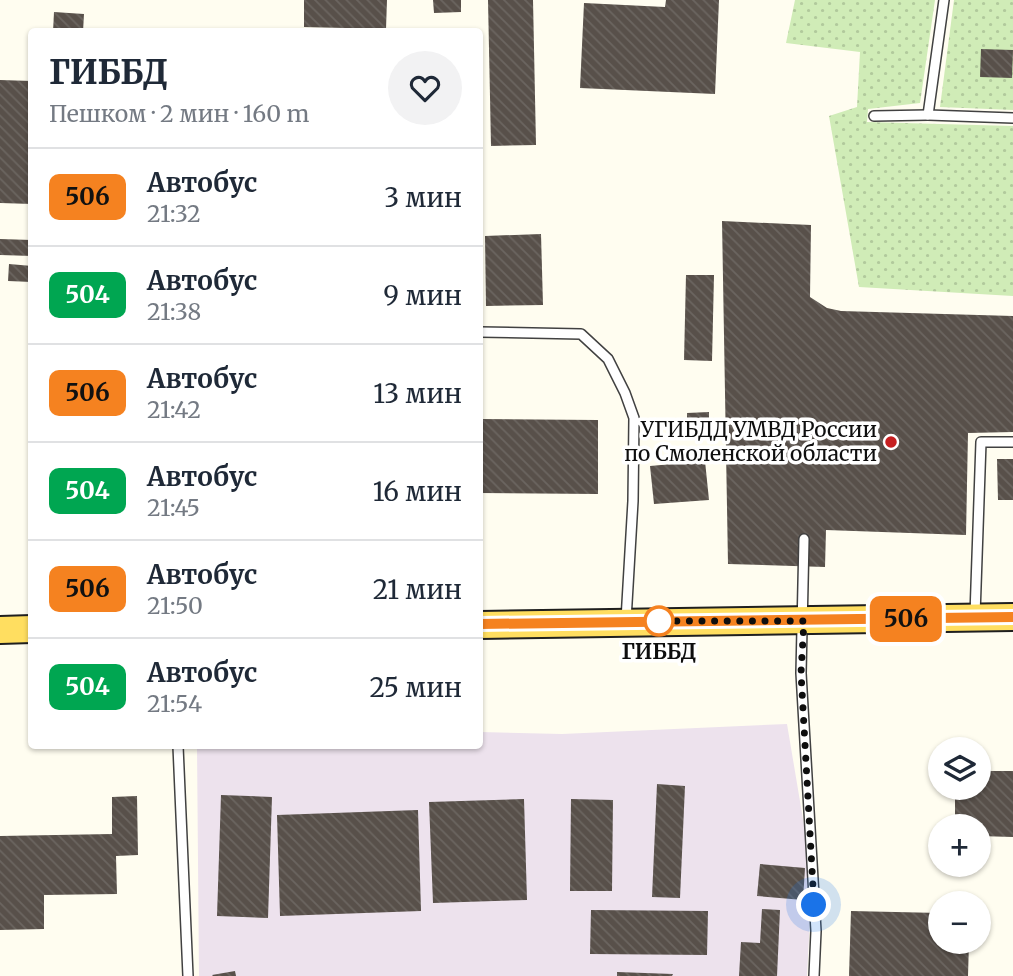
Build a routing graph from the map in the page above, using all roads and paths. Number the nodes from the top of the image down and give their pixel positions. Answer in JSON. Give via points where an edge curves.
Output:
{"nodes":[{"id":1,"x":944,"y":0,"type":"edge"},
{"id":2,"x":928,"y":115,"type":"junction"},
{"id":3,"x":874,"y":116,"type":"dead end"},
{"id":4,"x":1013,"y":118,"type":"edge"},
{"id":5,"x":483,"y":332,"type":"edge"},
{"id":6,"x":1013,"y":442,"type":"edge"},
{"id":7,"x":804,"y":539,"type":"dead end"},
{"id":8,"x":975,"y":617,"type":"junction"},
{"id":9,"x":1013,"y":617,"type":"edge"},
{"id":10,"x":804,"y":621,"type":"junction"},
{"id":11,"x":626,"y":622,"type":"junction"},
{"id":12,"x":483,"y":625,"type":"edge"},
{"id":13,"x":28,"y":629,"type":"edge"},
{"id":14,"x":0,"y":630,"type":"edge"},
{"id":15,"x":178,"y":749,"type":"edge"},
{"id":16,"x":188,"y":976,"type":"edge"},
{"id":17,"x":814,"y":976,"type":"edge"}],
"edges":[{"from":1,"to":2,"type":"lane"},
{"from":2,"to":3,"type":"lane"},
{"from":2,"to":4,"type":"lane"},
{"from":5,"to":11,"type":"lane","via":[[581,334],[608,359],[625,393],[634,418]]},
{"from":6,"to":8,"type":"lane","via":[[981,442]]},
{"from":7,"to":10,"type":"lane"},
{"from":8,"to":9,"type":"main road"},
{"from":8,"to":10,"type":"main road"},
{"from":10,"to":11,"type":"main road"},
{"from":10,"to":17,"type":"lane","via":[[801,673],[816,931]]},
{"from":11,"to":12,"type":"main road"},
{"from":13,"to":14,"type":"main road"},
{"from":15,"to":16,"type":"lane"}]}
